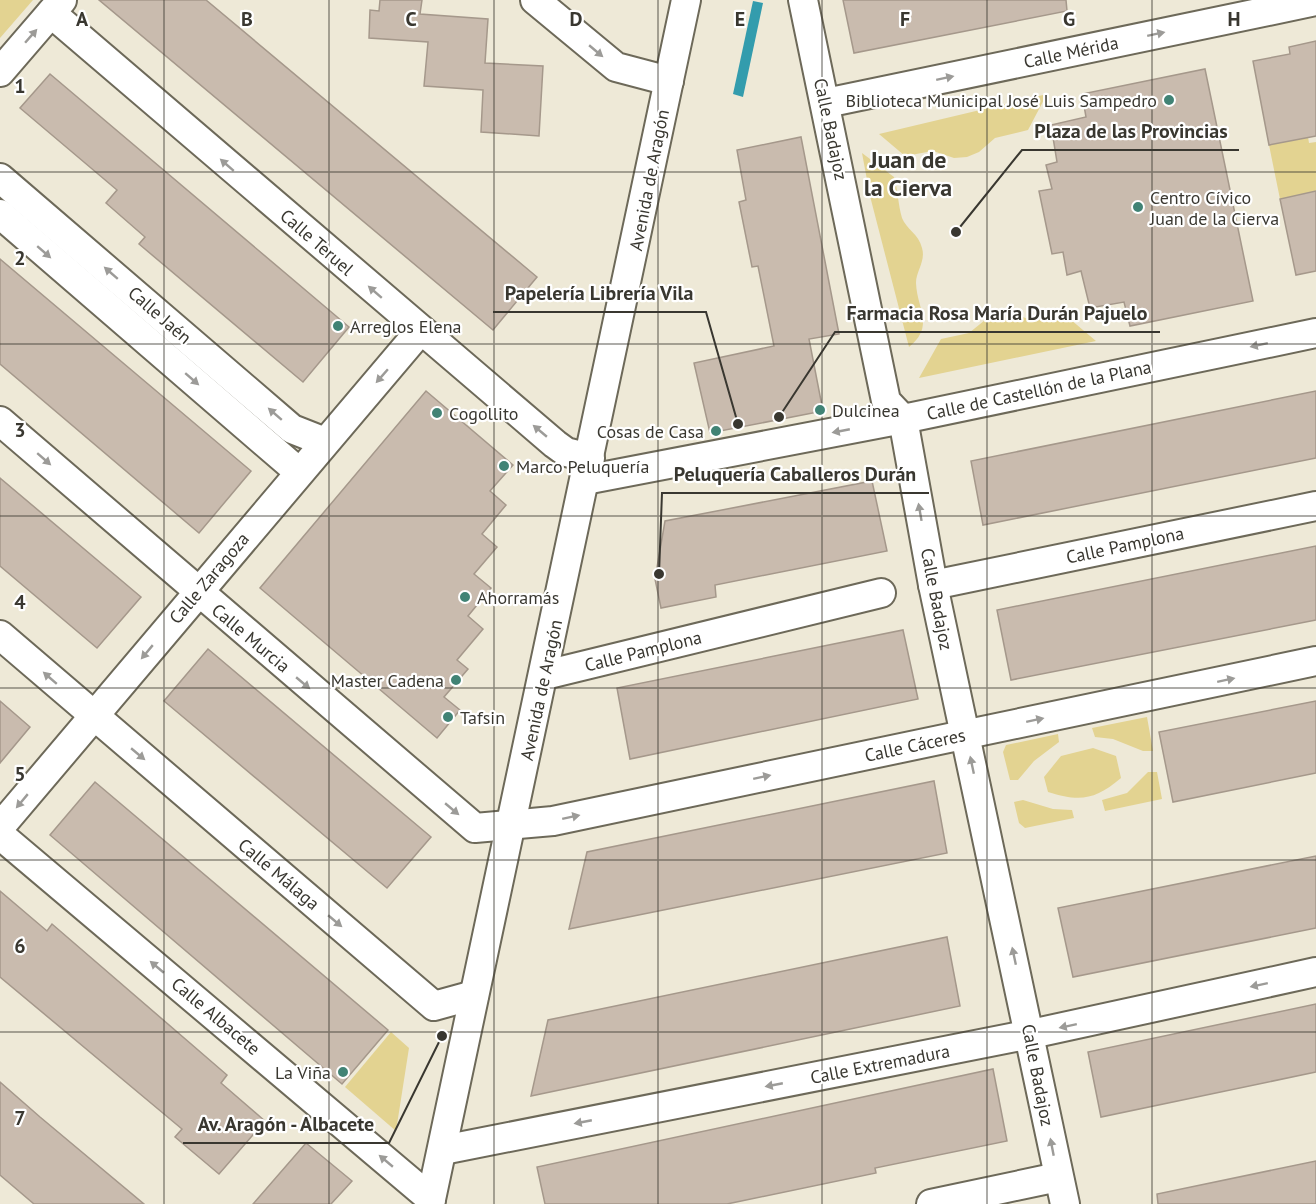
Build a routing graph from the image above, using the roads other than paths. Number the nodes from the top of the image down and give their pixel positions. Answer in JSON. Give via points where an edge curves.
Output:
{"nodes":[{"id":1,"x":535,"y":0,"type":"edge"},
{"id":2,"x":686,"y":0,"type":"edge"},
{"id":3,"x":803,"y":0,"type":"edge"},
{"id":4,"x":1316,"y":1,"type":"edge"},
{"id":5,"x":57,"y":7,"type":"edge"},
{"id":6,"x":0,"y":72,"type":"edge"},
{"id":7,"x":669,"y":81,"type":"junction"},
{"id":8,"x":826,"y":103,"type":"junction"},
{"id":9,"x":0,"y":178,"type":"edge"},
{"id":10,"x":0,"y":214,"type":"edge"},
{"id":11,"x":420,"y":331,"type":"junction"},
{"id":12,"x":1316,"y":333,"type":"edge"},
{"id":13,"x":903,"y":418,"type":"junction"},
{"id":14,"x":0,"y":421,"type":"edge"},
{"id":15,"x":325,"y":442,"type":"junction"},
{"id":16,"x":587,"y":469,"type":"junction"},
{"id":17,"x":299,"y":472,"type":"junction"},
{"id":18,"x":1316,"y":506,"type":"edge"},
{"id":19,"x":933,"y":585,"type":"junction"},
{"id":20,"x":197,"y":593,"type":"junction"},
{"id":21,"x":881,"y":593,"type":"dead end"},
{"id":22,"x":0,"y":635,"type":"edge"},
{"id":23,"x":1316,"y":661,"type":"edge"},
{"id":24,"x":545,"y":675,"type":"junction"},
{"id":25,"x":94,"y":716,"type":"junction"},
{"id":26,"x":966,"y":735,"type":"junction"},
{"id":27,"x":513,"y":824,"type":"junction"},
{"id":28,"x":0,"y":827,"type":"edge"},
{"id":29,"x":0,"y":835,"type":"edge"},
{"id":30,"x":1316,"y":972,"type":"edge"},
{"id":31,"x":474,"y":995,"type":"junction"},
{"id":32,"x":1030,"y":1034,"type":"junction"},
{"id":33,"x":443,"y":1149,"type":"junction"},
{"id":34,"x":1058,"y":1177,"type":"junction"},
{"id":35,"x":431,"y":1201,"type":"edge"},
{"id":36,"x":931,"y":1204,"type":"edge"},
{"id":37,"x":1065,"y":1204,"type":"edge"}],
"edges":[{"from":1,"to":7,"type":"street","one_way":true,"via":[[616,67]]},
{"from":2,"to":7,"type":"street","name":"Avenida de Aragón"},
{"from":3,"to":8,"type":"street","name":"Calle Badajoz"},
{"from":8,"to":4,"type":"street","name":"Calle Mérida","one_way":true},
{"from":6,"to":5,"type":"street","one_way":true},
{"from":11,"to":5,"type":"street","name":"Calle Teruel","one_way":true},
{"from":7,"to":16,"type":"street","name":"Avenida de Aragón"},
{"from":8,"to":13,"type":"street","name":"Calle Badajoz","via":[[886,401]]},
{"from":15,"to":9,"type":"street","name":"Calle Jaén","one_way":true,"via":[[292,429]]},
{"from":10,"to":17,"type":"street","name":"Calle Jaén","one_way":true},
{"from":11,"to":15,"type":"street","name":"Calle Zaragoza","one_way":true},
{"from":16,"to":11,"type":"street","name":"Calle Teruel","one_way":true},
{"from":12,"to":13,"type":"street","name":"Calle de Castellón de la Plana","one_way":true},
{"from":13,"to":16,"type":"street","name":"Calle de Castellón de la Plana","one_way":true},
{"from":19,"to":13,"type":"street","name":"Calle Badajoz","one_way":true},
{"from":14,"to":20,"type":"street","name":"Calle Murcia","one_way":true},
{"from":15,"to":17,"type":"street","name":"Calle Zaragoza"},
{"from":16,"to":24,"type":"street","name":"Avenida de Aragón"},
{"from":17,"to":20,"type":"street","name":"Calle Zaragoza"},
{"from":18,"to":19,"type":"street","name":"Calle Pamplona"},
{"from":19,"to":26,"type":"street","name":"Calle Badajoz"},
{"from":20,"to":25,"type":"street","name":"Calle Zaragoza","one_way":true},
{"from":20,"to":27,"type":"street","name":"Calle Murcia","one_way":true,"via":[[475,828]]},
{"from":21,"to":24,"type":"street","name":"Calle Pamplona"},
{"from":25,"to":22,"type":"street","one_way":true},
{"from":26,"to":23,"type":"street","name":"Calle Cáceres","one_way":true},
{"from":24,"to":27,"type":"street","name":"Avenida de Aragón"},
{"from":25,"to":28,"type":"street","name":"Calle Zaragoza","one_way":true},
{"from":25,"to":31,"type":"street","name":"Calle Málaga","one_way":true,"via":[[434,1006]]},
{"from":27,"to":26,"type":"street","name":"Calle Cáceres","one_way":true,"via":[[553,821]]},
{"from":32,"to":26,"type":"street","name":"Calle Badajoz","one_way":true},
{"from":27,"to":31,"type":"street","name":"Avenida de Aragón"},
{"from":35,"to":29,"type":"street","name":"Calle Albacete","one_way":true},
{"from":30,"to":32,"type":"street","name":"Calle Extremadura","one_way":true},
{"from":31,"to":33,"type":"street","name":"Avenida de Aragón"},
{"from":32,"to":33,"type":"street","name":"Calle Extremadura","one_way":true},
{"from":34,"to":32,"type":"street","name":"Calle Badajoz","one_way":true},
{"from":33,"to":35,"type":"street","name":"Avenida de Aragón"},
{"from":34,"to":36,"type":"street"},
{"from":34,"to":37,"type":"street","name":"Calle Badajoz"}]}
